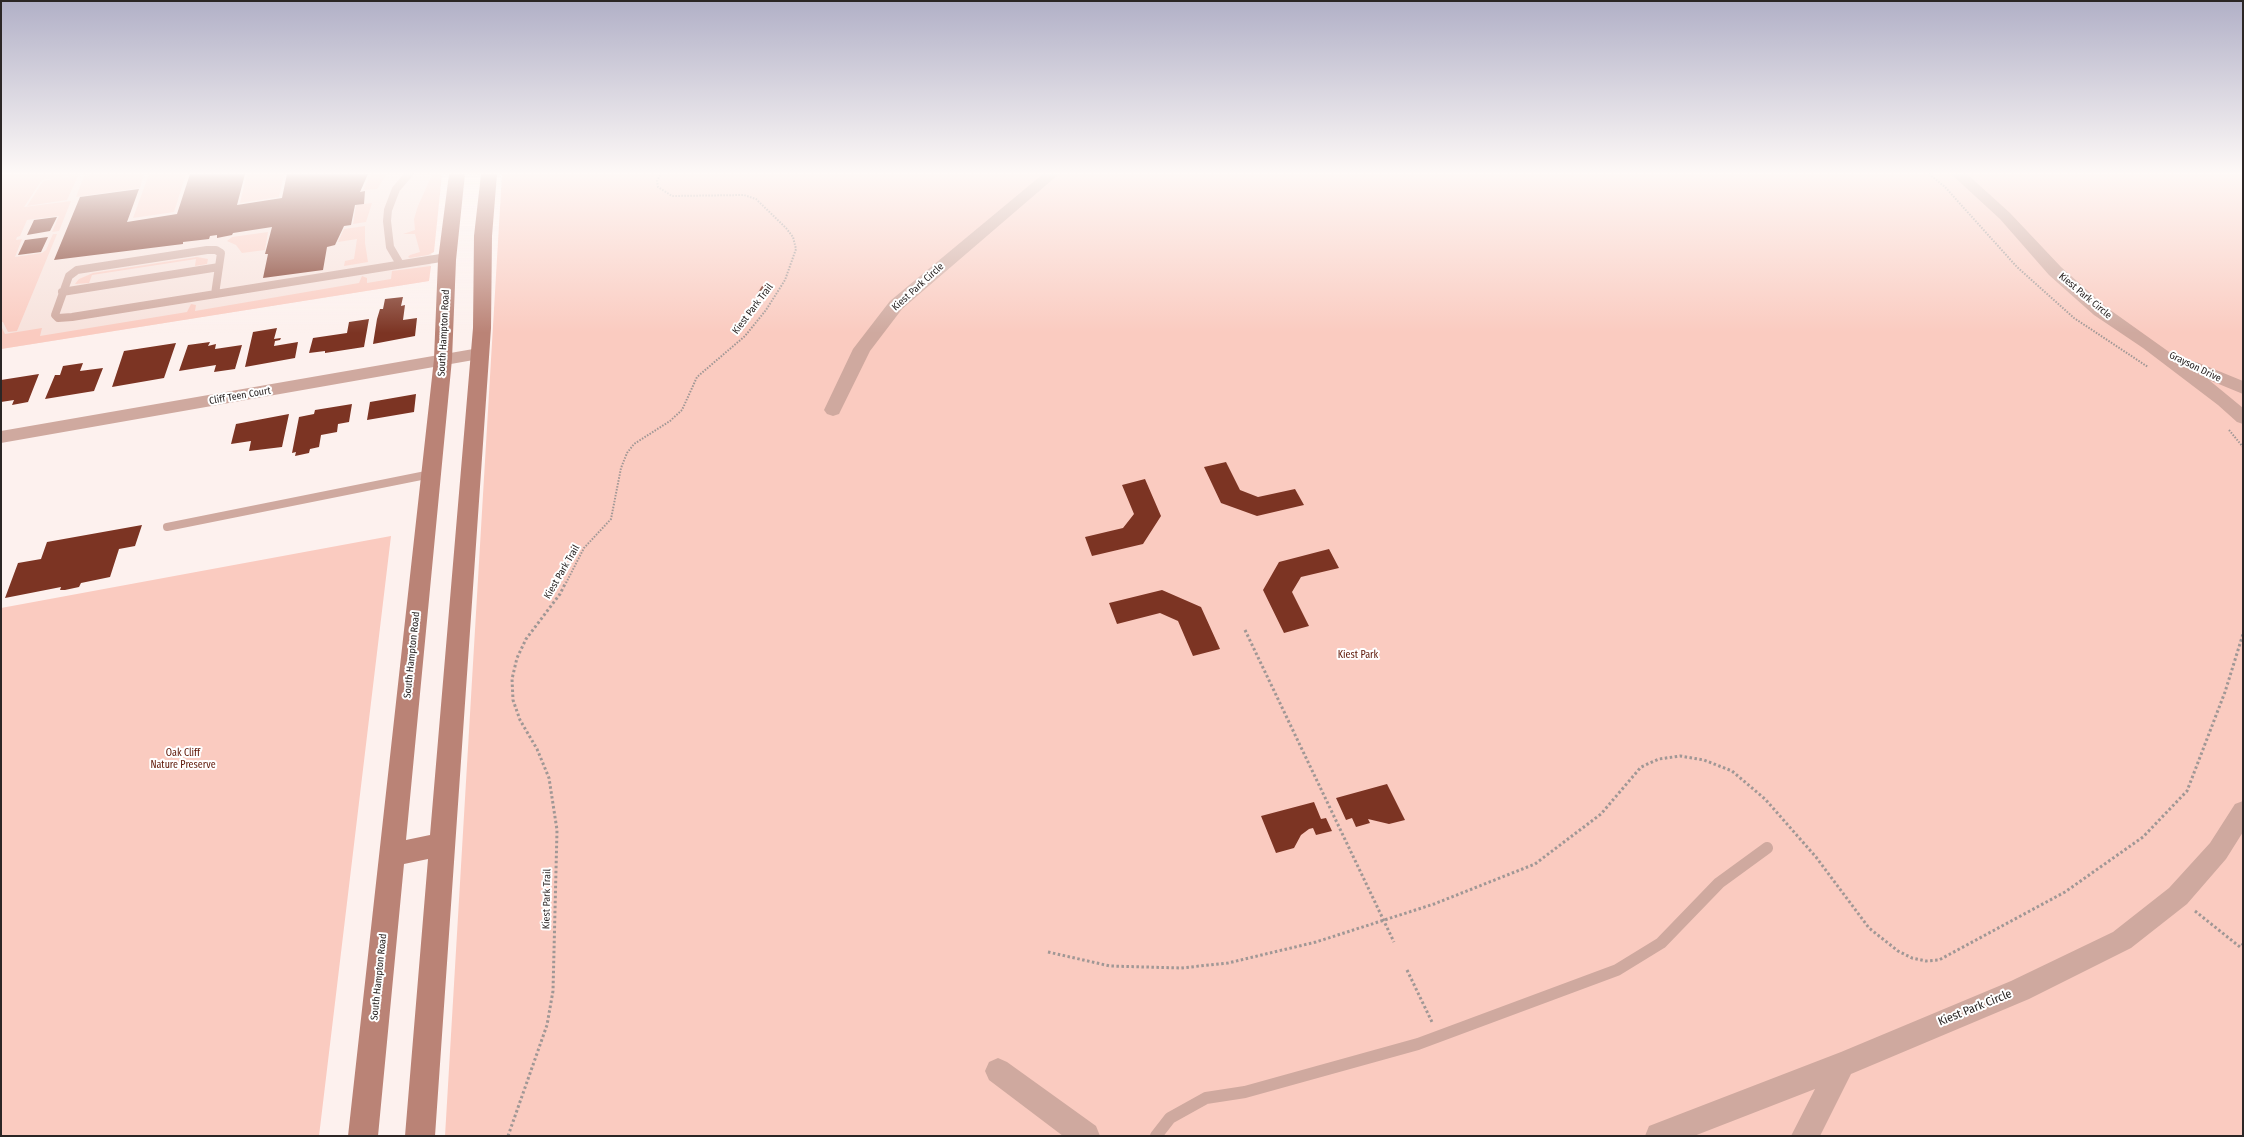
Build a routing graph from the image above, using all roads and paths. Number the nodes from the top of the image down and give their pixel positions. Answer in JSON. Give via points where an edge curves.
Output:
{"nodes":[{"id":1,"x":388,"y":227,"type":"edge"},
{"id":2,"x":451,"y":227,"type":"edge"},
{"id":3,"x":484,"y":227,"type":"edge"},
{"id":4,"x":785,"y":227,"type":"edge"},
{"id":5,"x":989,"y":227,"type":"edge"},
{"id":6,"x":2015,"y":227,"type":"edge"},
{"id":7,"x":447,"y":257,"type":"junction"},
{"id":8,"x":400,"y":264,"type":"junction"},
{"id":9,"x":219,"y":267,"type":"junction"},
{"id":10,"x":62,"y":292,"type":"junction"},
{"id":11,"x":215,"y":294,"type":"junction"},
{"id":12,"x":2149,"y":344,"type":"junction"},
{"id":13,"x":480,"y":354,"type":"junction"},
{"id":14,"x":443,"y":359,"type":"junction"},
{"id":15,"x":2243,"y":388,"type":"edge"},
{"id":16,"x":833,"y":410,"type":"dead end"},
{"id":17,"x":2243,"y":418,"type":"edge"},
{"id":18,"x":1,"y":437,"type":"edge"},
{"id":19,"x":431,"y":474,"type":"junction"},
{"id":20,"x":167,"y":527,"type":"dead end"},
{"id":21,"x":1245,"y":630,"type":"dead end"},
{"id":22,"x":2243,"y":634,"type":"edge"},
{"id":23,"x":2243,"y":811,"type":"edge"},
{"id":24,"x":443,"y":844,"type":"junction"},
{"id":25,"x":1767,"y":848,"type":"dead end"},
{"id":26,"x":391,"y":855,"type":"junction"},
{"id":27,"x":2178,"y":896,"type":"junction"},
{"id":28,"x":1383,"y":920,"type":"junction"},
{"id":29,"x":1394,"y":942,"type":"dead end"},
{"id":30,"x":2243,"y":944,"type":"edge"},
{"id":31,"x":1048,"y":952,"type":"dead end"},
{"id":32,"x":1407,"y":970,"type":"dead end"},
{"id":33,"x":1439,"y":1037,"type":"junction"},
{"id":34,"x":1842,"y":1065,"type":"junction"},
{"id":35,"x":998,"y":1071,"type":"dead end"},
{"id":36,"x":363,"y":1136,"type":"edge"},
{"id":37,"x":420,"y":1136,"type":"edge"},
{"id":38,"x":508,"y":1136,"type":"edge"},
{"id":39,"x":1086,"y":1136,"type":"edge"},
{"id":40,"x":1156,"y":1136,"type":"edge"},
{"id":41,"x":1659,"y":1136,"type":"edge"},
{"id":42,"x":1805,"y":1136,"type":"edge"}],
"edges":[{"from":1,"to":8,"type":"lane","via":[[390,247]]},
{"from":2,"to":7,"type":"main road","name":"South Hampton Road"},
{"from":3,"to":13,"type":"main road"},
{"from":4,"to":38,"type":"path","name":"Kiest Park Trail","via":[[793,237],[796,249],[785,280],[749,331],[734,347],[697,377],[682,410],[670,421],[634,444],[621,468],[611,519],[584,548],[560,594],[526,639],[517,658],[512,679],[513,700],[520,720],[537,749],[549,778],[557,830],[553,991],[547,1025]]},
{"from":5,"to":16,"type":"street","name":"Kiest Park Circle","via":[[896,305],[862,349]]},
{"from":6,"to":12,"type":"street","name":"Kiest Park Circle","via":[[2055,271],[2100,311]]},
{"from":7,"to":8,"type":"lane"},
{"from":7,"to":14,"type":"main road","name":"South Hampton Road"},
{"from":8,"to":11,"type":"lane"},
{"from":9,"to":10,"type":"lane"},
{"from":9,"to":10,"type":"lane","via":[[221,253],[213,249],[82,269],[70,274]]},
{"from":9,"to":11,"type":"lane"},
{"from":10,"to":11,"type":"lane","via":[[55,311],[58,318]]},
{"from":12,"to":15,"type":"street","name":"Grayson Drive","via":[[2194,368]]},
{"from":12,"to":17,"type":"street","name":"Kiest Park Circle"},
{"from":13,"to":14,"type":"street","name":"Cliff Teen Court"},
{"from":13,"to":24,"type":"main road"},
{"from":14,"to":18,"type":"street","name":"Cliff Teen Court"},
{"from":14,"to":19,"type":"main road","name":"South Hampton Road"},
{"from":19,"to":20,"type":"lane"},
{"from":19,"to":26,"type":"main road","name":"South Hampton Road"},
{"from":21,"to":28,"type":"path"},
{"from":22,"to":28,"type":"path","via":[[2225,692],[2187,791],[2143,837],[2065,892],[1939,960],[1912,958],[1898,951],[1869,928],[1816,857],[1765,799],[1732,771],[1704,760],[1680,756],[1659,759],[1641,767],[1601,814],[1535,864],[1434,904]]},
{"from":23,"to":27,"type":"street","name":"Kiest Park Circle","via":[[2218,851]]},
{"from":24,"to":26,"type":"main road"},
{"from":24,"to":37,"type":"main road"},
{"from":25,"to":33,"type":"lane","via":[[1719,883],[1661,943],[1617,970]]},
{"from":26,"to":36,"type":"main road","name":"South Hampton Road"},
{"from":27,"to":30,"type":"path","via":[[2240,947]]},
{"from":27,"to":34,"type":"street","name":"Kiest Park Circle","via":[[2122,940],[2020,990]]},
{"from":28,"to":29,"type":"path"},
{"from":28,"to":31,"type":"path","via":[[1316,942],[1228,963],[1181,968],[1110,966]]},
{"from":32,"to":33,"type":"path"},
{"from":33,"to":40,"type":"lane","via":[[1245,1092],[1206,1098],[1170,1118]]},
{"from":34,"to":41,"type":"street","name":"Kiest Park Circle"},
{"from":34,"to":42,"type":"street"},
{"from":35,"to":39,"type":"street"}]}
